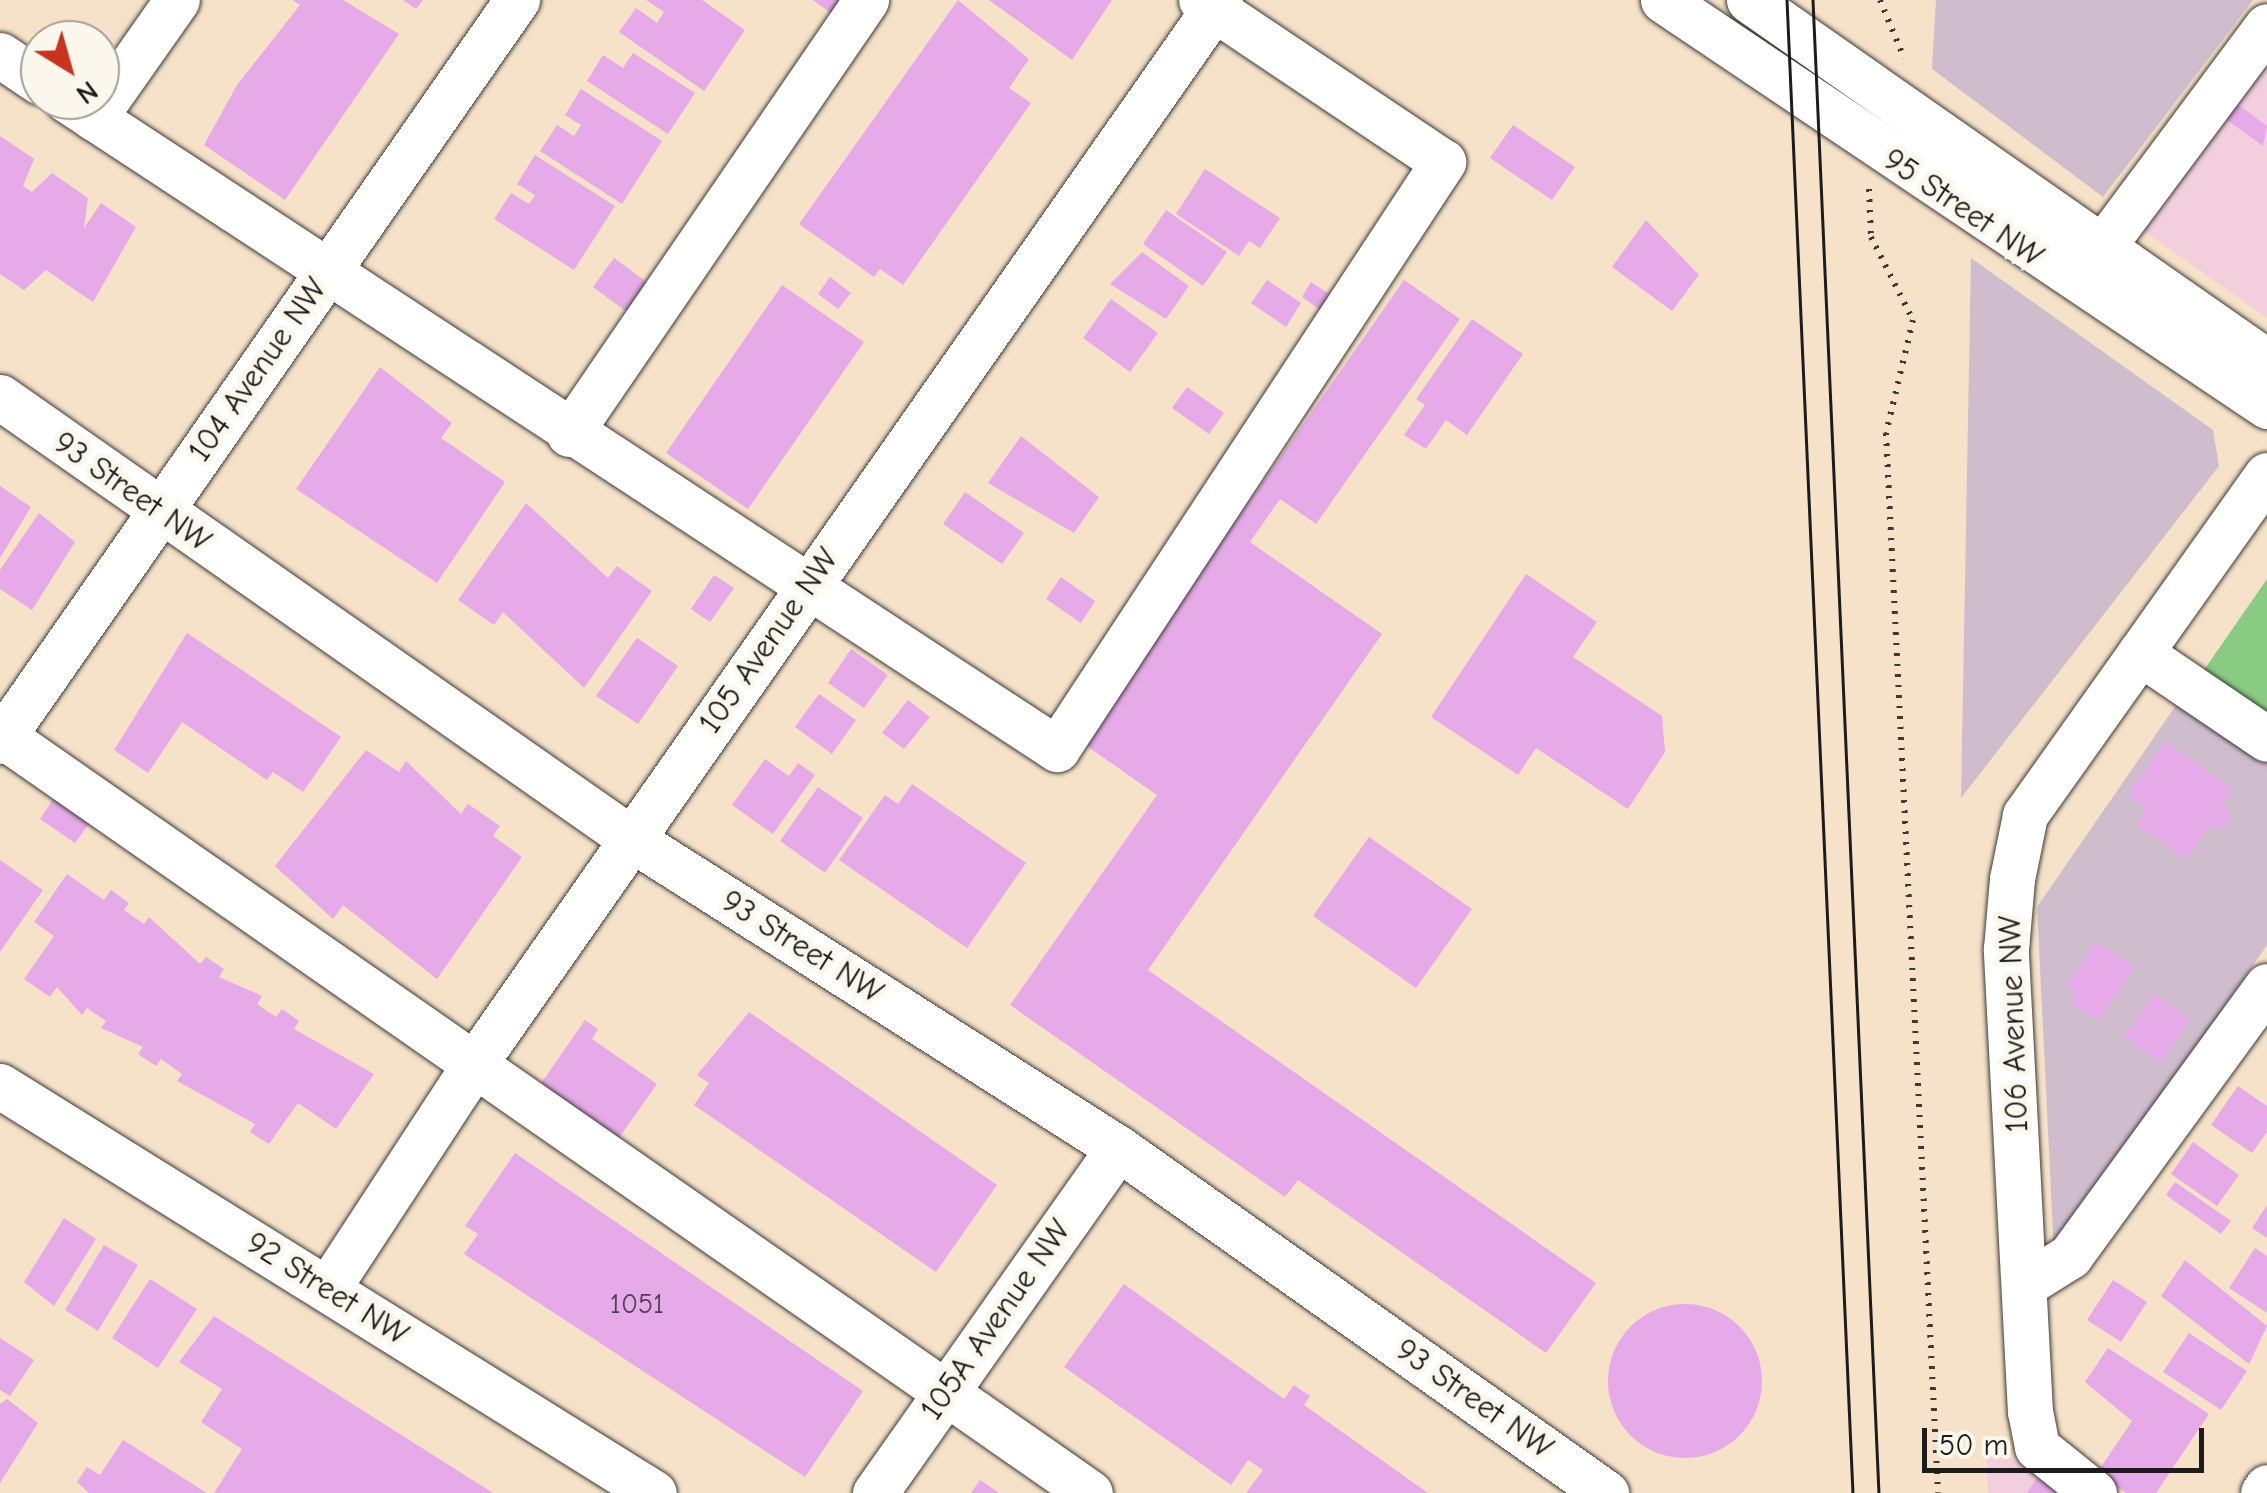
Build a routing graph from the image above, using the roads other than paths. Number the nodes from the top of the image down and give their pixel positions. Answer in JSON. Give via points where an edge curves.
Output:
{"nodes":[{"id":1,"x":177,"y":0,"type":"edge"},
{"id":2,"x":516,"y":0,"type":"edge"},
{"id":3,"x":866,"y":0,"type":"edge"},
{"id":4,"x":1663,"y":0,"type":"edge"},
{"id":5,"x":1749,"y":0,"type":"edge"},
{"id":6,"x":1211,"y":3,"type":"edge"},
{"id":7,"x":2267,"y":26,"type":"edge"},
{"id":8,"x":120,"y":64,"type":"edge"},
{"id":9,"x":96,"y":120,"type":"edge"},
{"id":10,"x":2102,"y":246,"type":"junction"},
{"id":11,"x":326,"y":274,"type":"junction"},
{"id":12,"x":2267,"y":362,"type":"edge"},
{"id":13,"x":0,"y":397,"type":"edge"},
{"id":14,"x":2267,"y":406,"type":"edge"},
{"id":15,"x":569,"y":434,"type":"junction"},
{"id":16,"x":2267,"y":474,"type":"edge"},
{"id":17,"x":159,"y":512,"type":"junction"},
{"id":18,"x":805,"y":590,"type":"junction"},
{"id":19,"x":2140,"y":653,"type":"junction"},
{"id":20,"x":1,"y":737,"type":"edge"},
{"id":21,"x":2267,"y":739,"type":"edge"},
{"id":22,"x":630,"y":838,"type":"junction"},
{"id":23,"x":2267,"y":986,"type":"edge"},
{"id":24,"x":475,"y":1063,"type":"junction"},
{"id":25,"x":0,"y":1086,"type":"edge"},
{"id":26,"x":1118,"y":1148,"type":"junction"},
{"id":27,"x":2027,"y":1283,"type":"junction"},
{"id":28,"x":328,"y":1288,"type":"junction"},
{"id":29,"x":943,"y":1394,"type":"junction"},
{"id":30,"x":1585,"y":1487,"type":"edge"},
{"id":31,"x":2267,"y":1487,"type":"edge"},
{"id":32,"x":647,"y":1491,"type":"edge"},
{"id":33,"x":875,"y":1493,"type":"edge"},
{"id":34,"x":1090,"y":1493,"type":"edge"},
{"id":35,"x":2094,"y":1493,"type":"edge"},
{"id":36,"x":2262,"y":1493,"type":"edge"}],
"edges":[{"from":1,"to":8,"type":"street"},
{"from":2,"to":11,"type":"street","name":"104 Avenue NW"},
{"from":3,"to":15,"type":"street"},
{"from":4,"to":14,"type":"street","name":"95 Street NW"},
{"from":5,"to":10,"type":"street","name":"95 Street NW"},
{"from":6,"to":18,"type":"street","name":"105 Avenue NW"},
{"from":6,"to":18,"type":"street","via":[[1443,162],[1057,749]]},
{"from":7,"to":10,"type":"street"},
{"from":9,"to":11,"type":"street"},
{"from":10,"to":12,"type":"street","name":"95 Street NW"},
{"from":11,"to":15,"type":"street"},
{"from":11,"to":17,"type":"street","name":"104 Avenue NW"},
{"from":13,"to":17,"type":"street","name":"93 Street NW"},
{"from":15,"to":18,"type":"street"},
{"from":16,"to":19,"type":"street","name":"106 Avenue NW"},
{"from":17,"to":20,"type":"street","name":"104 Avenue NW"},
{"from":17,"to":22,"type":"street","name":"93 Street NW"},
{"from":18,"to":22,"type":"street","name":"105 Avenue NW"},
{"from":19,"to":21,"type":"street"},
{"from":19,"to":27,"type":"street","name":"106 Avenue NW","via":[[2026,815],[2012,879],[2006,949]]},
{"from":20,"to":24,"type":"street"},
{"from":22,"to":24,"type":"street","name":"105 Avenue NW"},
{"from":22,"to":26,"type":"street","name":"93 Street NW"},
{"from":23,"to":27,"type":"street","via":[[2070,1256]]},
{"from":24,"to":28,"type":"street","name":"105 Avenue NW"},
{"from":24,"to":29,"type":"street"},
{"from":25,"to":28,"type":"street","name":"92 Street NW"},
{"from":26,"to":29,"type":"street","name":"105A Avenue NW"},
{"from":26,"to":30,"type":"street","name":"93 Street NW"},
{"from":27,"to":35,"type":"street","name":"106 Avenue NW","via":[[2037,1447]]},
{"from":28,"to":32,"type":"street","name":"92 Street NW"},
{"from":29,"to":33,"type":"street","name":"105A Avenue NW"},
{"from":29,"to":34,"type":"street"},
{"from":31,"to":36,"type":"street"}]}
